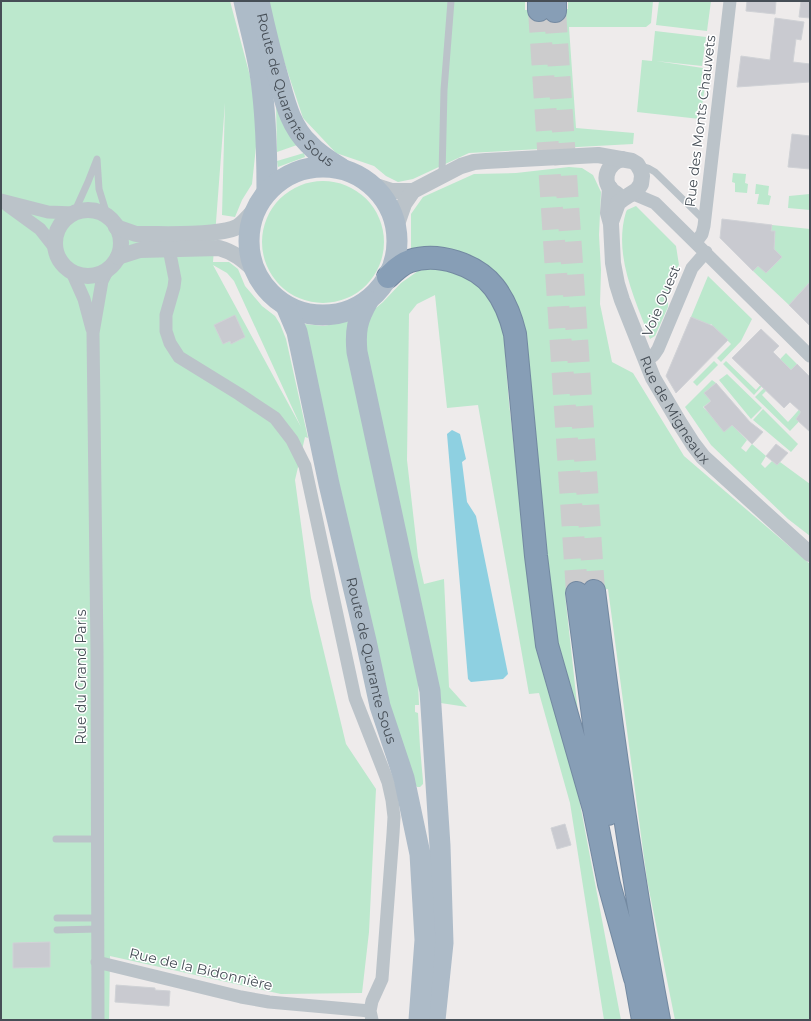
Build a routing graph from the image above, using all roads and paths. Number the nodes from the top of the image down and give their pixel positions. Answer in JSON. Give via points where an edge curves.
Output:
{"nodes":[{"id":1,"x":244,"y":1,"type":"edge"},
{"id":2,"x":259,"y":1,"type":"edge"},
{"id":3,"x":451,"y":1,"type":"edge"},
{"id":4,"x":730,"y":1,"type":"edge"},
{"id":5,"x":576,"y":157,"type":"junction"},
{"id":6,"x":622,"y":159,"type":"junction"},
{"id":7,"x":343,"y":169,"type":"junction"},
{"id":8,"x":640,"y":173,"type":"junction"},
{"id":9,"x":442,"y":175,"type":"junction"},
{"id":10,"x":608,"y":182,"type":"junction"},
{"id":11,"x":370,"y":184,"type":"junction"},
{"id":12,"x":267,"y":191,"type":"junction"},
{"id":13,"x":413,"y":191,"type":"junction"},
{"id":14,"x":629,"y":195,"type":"junction"},
{"id":15,"x":1,"y":200,"type":"edge"},
{"id":16,"x":655,"y":203,"type":"junction"},
{"id":17,"x":255,"y":210,"type":"junction"},
{"id":18,"x":74,"y":213,"type":"junction"},
{"id":19,"x":704,"y":220,"type":"junction"},
{"id":20,"x":112,"y":222,"type":"junction"},
{"id":21,"x":611,"y":224,"type":"junction"},
{"id":22,"x":396,"y":227,"type":"junction"},
{"id":23,"x":696,"y":242,"type":"junction"},
{"id":24,"x":55,"y":248,"type":"junction"},
{"id":25,"x":169,"y":249,"type":"junction"},
{"id":26,"x":706,"y":252,"type":"junction"},
{"id":27,"x":118,"y":257,"type":"junction"},
{"id":28,"x":254,"y":270,"type":"junction"},
{"id":29,"x":107,"y":271,"type":"junction"},
{"id":30,"x":72,"y":272,"type":"junction"},
{"id":31,"x":388,"y":277,"type":"junction"},
{"id":32,"x":368,"y":301,"type":"junction"},
{"id":33,"x":286,"y":306,"type":"junction"},
{"id":34,"x":93,"y":333,"type":"junction"},
{"id":35,"x":810,"y":356,"type":"edge"},
{"id":36,"x":646,"y":361,"type":"junction"},
{"id":37,"x":810,"y":554,"type":"edge"},
{"id":38,"x":56,"y":839,"type":"dead end"},
{"id":39,"x":98,"y":839,"type":"junction"},
{"id":40,"x":57,"y":918,"type":"dead end"},
{"id":41,"x":97,"y":923,"type":"junction"},
{"id":42,"x":57,"y":930,"type":"dead end"},
{"id":43,"x":98,"y":962,"type":"junction"},
{"id":44,"x":635,"y":978,"type":"junction"},
{"id":45,"x":371,"y":1015,"type":"edge"},
{"id":46,"x":98,"y":1020,"type":"edge"},
{"id":47,"x":419,"y":1020,"type":"edge"},
{"id":48,"x":435,"y":1020,"type":"edge"},
{"id":49,"x":643,"y":1020,"type":"edge"},
{"id":50,"x":659,"y":1020,"type":"edge"}],
"edges":[{"from":1,"to":12,"type":"main road","name":"Route de Quarante Sous","via":[[260,74],[266,131]]},
{"from":2,"to":7,"type":"main road","name":"Route de Quarante Sous","via":[[271,55],[290,117],[309,145]]},
{"from":3,"to":9,"type":"lane","via":[[444,90]]},
{"from":4,"to":19,"type":"street","name":"Rue des Monts Chauvets"},
{"from":5,"to":6,"type":"street","via":[[598,155]]},
{"from":5,"to":9,"type":"street","via":[[474,162]]},
{"from":5,"to":10,"type":"street","via":[[592,164]]},
{"from":6,"to":8,"type":"street","via":[[630,160]]},
{"from":6,"to":10,"type":"street","via":[[610,165]]},
{"from":7,"to":11,"type":"main road","name":"Route de Quarante Sous"},
{"from":7,"to":12,"type":"main road","name":"Route de Quarante Sous","via":[[318,166],[302,169],[280,180]]},
{"from":8,"to":14,"type":"street","name":"Rue de Migneaux","via":[[639,188]]},
{"from":8,"to":16,"type":"street"},
{"from":8,"to":19,"type":"lane","via":[[648,168],[655,172]]},
{"from":9,"to":13,"type":"street"},
{"from":10,"to":14,"type":"street","via":[[618,194]]},
{"from":10,"to":21,"type":"street","name":"Rue de Migneaux","via":[[608,213]]},
{"from":11,"to":13,"type":"street","via":[[392,191]]},
{"from":11,"to":22,"type":"main road","name":"Route de Quarante Sous","via":[[387,203]]},
{"from":12,"to":17,"type":"main road","name":"Route de Quarante Sous"},
{"from":13,"to":22,"type":"street","via":[[404,204]]},
{"from":14,"to":16,"type":"street","via":[[641,196]]},
{"from":14,"to":21,"type":"street","name":"Rue de Migneaux","via":[[618,203]]},
{"from":15,"to":18,"type":"street","via":[[48,212]]},
{"from":15,"to":24,"type":"street","via":[[40,229]]},
{"from":16,"to":23,"type":"street"},
{"from":17,"to":20,"type":"street","via":[[236,227],[218,232],[136,234]]},
{"from":17,"to":28,"type":"main road","name":"Route de Quarante Sous","via":[[248,242]]},
{"from":18,"to":20,"type":"street","via":[[88,210],[102,214]]},
{"from":18,"to":20,"type":"lane","via":[[97,159],[99,189]]},
{"from":18,"to":24,"type":"street","via":[[60,225],[55,236]]},
{"from":19,"to":23,"type":"street","name":"Rue des Monts Chauvets","via":[[702,234]]},
{"from":20,"to":27,"type":"street","via":[[120,239]]},
{"from":21,"to":36,"type":"street","name":"Rue de Migneaux","via":[[617,284]]},
{"from":22,"to":31,"type":"main road","name":"Route de Quarante Sous","via":[[396,258]]},
{"from":23,"to":26,"type":"street"},
{"from":24,"to":30,"type":"street","via":[[60,262]]},
{"from":25,"to":27,"type":"street","via":[[134,251]]},
{"from":25,"to":28,"type":"street","via":[[224,249],[237,255]]},
{"from":25,"to":45,"type":"street","via":[[175,279],[166,315],[166,331],[170,343],[179,357],[275,418],[292,440],[305,466],[356,698],[384,769],[392,800],[394,817],[382,979],[372,1001]]},
{"from":26,"to":35,"type":"street"},
{"from":26,"to":36,"type":"street","name":"Voie Ouest","via":[[692,268],[658,349]]},
{"from":27,"to":29,"type":"street"},
{"from":28,"to":33,"type":"main road","name":"Route de Quarante Sous","via":[[268,292]]},
{"from":29,"to":30,"type":"street","via":[[87,277]]},
{"from":29,"to":34,"type":"street","name":"Rue du Grand Paris","via":[[102,281]]},
{"from":30,"to":34,"type":"street","name":"Rue du Grand Paris","via":[[84,299]]},
{"from":31,"to":32,"type":"main road","name":"Route de Quarante Sous"},
{"from":31,"to":44,"type":"highway","via":[[399,267],[414,260],[431,258],[452,261],[474,271],[493,285],[509,313],[515,334],[547,645],[594,809],[609,884]]},
{"from":32,"to":33,"type":"main road","name":"Route de Quarante Sous","via":[[348,311],[327,316],[306,314]]},
{"from":32,"to":48,"type":"main road","name":"Route de Quarante Sous","via":[[357,324],[357,352],[430,691],[440,846],[443,943]]},
{"from":33,"to":47,"type":"main road","name":"Route de Quarante Sous","via":[[297,332],[380,706],[404,778],[420,854],[425,940]]},
{"from":34,"to":39,"type":"street","name":"Rue du Grand Paris"},
{"from":36,"to":37,"type":"street","name":"Rue de Migneaux","via":[[678,422],[703,457]]},
{"from":38,"to":39,"type":"lane"},
{"from":39,"to":41,"type":"street","name":"Rue du Grand Paris"},
{"from":40,"to":41,"type":"lane"},
{"from":41,"to":42,"type":"lane"},
{"from":41,"to":43,"type":"street","name":"Rue du Grand Paris"},
{"from":43,"to":45,"type":"street","name":"Rue de la Bidonnière","via":[[241,997]]},
{"from":43,"to":46,"type":"street","name":"Rue du Grand Paris"},
{"from":44,"to":49,"type":"highway"},
{"from":44,"to":50,"type":"highway","via":[[597,746],[586,592]]}]}
